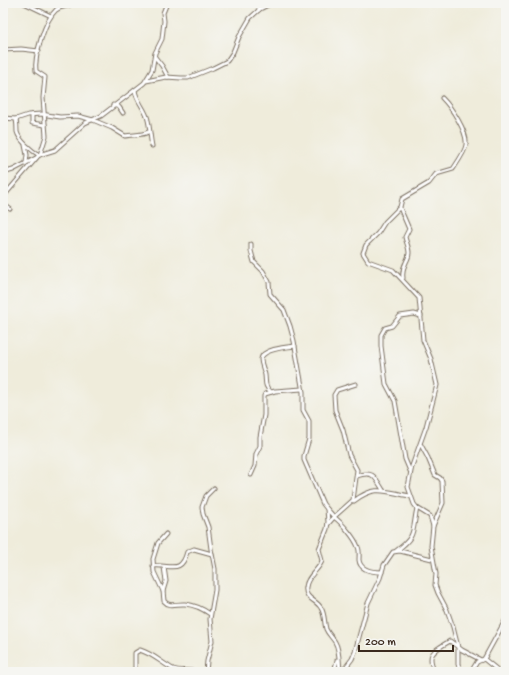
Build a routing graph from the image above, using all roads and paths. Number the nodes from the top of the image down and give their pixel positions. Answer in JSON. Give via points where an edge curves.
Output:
{"nodes":[{"id":1,"x":24,"y":3,"type":"edge"},
{"id":2,"x":73,"y":3,"type":"edge"},
{"id":3,"x":167,"y":3,"type":"edge"},
{"id":4,"x":260,"y":3,"type":"edge"},
{"id":5,"x":272,"y":3,"type":"edge"},
{"id":6,"x":259,"y":10,"type":"junction"},
{"id":7,"x":51,"y":16,"type":"junction"},
{"id":8,"x":3,"y":50,"type":"edge"},
{"id":9,"x":39,"y":52,"type":"junction"},
{"id":10,"x":154,"y":57,"type":"junction"},
{"id":11,"x":168,"y":77,"type":"junction"},
{"id":12,"x":146,"y":81,"type":"junction"},
{"id":13,"x":135,"y":90,"type":"junction"},
{"id":14,"x":442,"y":98,"type":"dead end"},
{"id":15,"x":113,"y":105,"type":"junction"},
{"id":16,"x":123,"y":113,"type":"dead end"},
{"id":17,"x":32,"y":115,"type":"junction"},
{"id":18,"x":46,"y":115,"type":"junction"},
{"id":19,"x":3,"y":118,"type":"edge"},
{"id":20,"x":16,"y":119,"type":"junction"},
{"id":21,"x":93,"y":120,"type":"junction"},
{"id":22,"x":45,"y":125,"type":"junction"},
{"id":23,"x":148,"y":132,"type":"junction"},
{"id":24,"x":25,"y":143,"type":"junction"},
{"id":25,"x":152,"y":146,"type":"dead end"},
{"id":26,"x":38,"y":156,"type":"junction"},
{"id":27,"x":26,"y":163,"type":"junction"},
{"id":28,"x":3,"y":174,"type":"edge"},
{"id":29,"x":3,"y":197,"type":"edge"},
{"id":30,"x":3,"y":204,"type":"edge"},
{"id":31,"x":400,"y":208,"type":"junction"},
{"id":32,"x":10,"y":209,"type":"dead end"},
{"id":33,"x":251,"y":244,"type":"dead end"},
{"id":34,"x":403,"y":280,"type":"junction"},
{"id":35,"x":421,"y":316,"type":"junction"},
{"id":36,"x":295,"y":346,"type":"junction"},
{"id":37,"x":356,"y":384,"type":"dead end"},
{"id":38,"x":302,"y":389,"type":"junction"},
{"id":39,"x":271,"y":392,"type":"junction"},
{"id":40,"x":420,"y":444,"type":"junction"},
{"id":41,"x":410,"y":474,"type":"junction"},
{"id":42,"x":251,"y":476,"type":"dead end"},
{"id":43,"x":357,"y":476,"type":"junction"},
{"id":44,"x":214,"y":488,"type":"dead end"},
{"id":45,"x":383,"y":490,"type":"junction"},
{"id":46,"x":410,"y":496,"type":"junction"},
{"id":47,"x":352,"y":502,"type":"junction"},
{"id":48,"x":417,"y":508,"type":"junction"},
{"id":49,"x":327,"y":509,"type":"junction"},
{"id":50,"x":334,"y":517,"type":"junction"},
{"id":51,"x":328,"y":525,"type":"junction"},
{"id":52,"x":433,"y":526,"type":"junction"},
{"id":53,"x":166,"y":534,"type":"dead end"},
{"id":54,"x":396,"y":551,"type":"junction"},
{"id":55,"x":212,"y":554,"type":"junction"},
{"id":56,"x":432,"y":560,"type":"junction"},
{"id":57,"x":154,"y":566,"type":"junction"},
{"id":58,"x":164,"y":567,"type":"junction"},
{"id":59,"x":382,"y":572,"type":"junction"},
{"id":60,"x":164,"y":591,"type":"junction"},
{"id":61,"x":210,"y":614,"type":"junction"},
{"id":62,"x":506,"y":619,"type":"edge"},
{"id":63,"x":458,"y":647,"type":"junction"},
{"id":64,"x":338,"y":656,"type":"junction"},
{"id":65,"x":482,"y":659,"type":"junction"},
{"id":66,"x":174,"y":671,"type":"edge"},
{"id":67,"x":182,"y":671,"type":"edge"},
{"id":68,"x":188,"y":671,"type":"edge"},
{"id":69,"x":135,"y":672,"type":"edge"},
{"id":70,"x":195,"y":672,"type":"edge"},
{"id":71,"x":206,"y":672,"type":"edge"},
{"id":72,"x":334,"y":672,"type":"edge"},
{"id":73,"x":341,"y":672,"type":"edge"},
{"id":74,"x":432,"y":672,"type":"edge"},
{"id":75,"x":461,"y":672,"type":"edge"},
{"id":76,"x":471,"y":672,"type":"edge"},
{"id":77,"x":500,"y":672,"type":"edge"}],
"edges":[{"from":1,"to":7,"type":"street"},
{"from":2,"to":7,"type":"street","via":[[60,7]]},
{"from":3,"to":10,"type":"street","via":[[163,13],[162,39]]},
{"from":4,"to":6,"type":"street"},
{"from":5,"to":6,"type":"street"},
{"from":6,"to":11,"type":"street","via":[[250,18],[227,61],[188,78]]},
{"from":7,"to":9,"type":"street","via":[[42,34]]},
{"from":8,"to":9,"type":"street"},
{"from":9,"to":18,"type":"street","via":[[36,71],[45,77],[43,98]]},
{"from":10,"to":11,"type":"street"},
{"from":10,"to":12,"type":"street","via":[[152,70]]},
{"from":11,"to":12,"type":"street"},
{"from":12,"to":13,"type":"street"},
{"from":13,"to":15,"type":"street"},
{"from":13,"to":23,"type":"street","via":[[148,120]]},
{"from":14,"to":31,"type":"street","via":[[452,109],[464,132],[465,150],[453,169],[436,174],[429,183],[402,199]]},
{"from":15,"to":16,"type":"street"},
{"from":15,"to":21,"type":"street"},
{"from":17,"to":18,"type":"street"},
{"from":17,"to":20,"type":"street"},
{"from":17,"to":22,"type":"street","via":[[32,124]]},
{"from":18,"to":21,"type":"street","via":[[78,116]]},
{"from":18,"to":22,"type":"street"},
{"from":19,"to":20,"type":"street"},
{"from":20,"to":24,"type":"street","via":[[18,134]]},
{"from":21,"to":23,"type":"street","via":[[125,136]]},
{"from":21,"to":26,"type":"street","via":[[85,123],[55,150]]},
{"from":22,"to":26,"type":"street","via":[[46,136]]},
{"from":23,"to":25,"type":"street"},
{"from":24,"to":26,"type":"street"},
{"from":24,"to":27,"type":"street"},
{"from":26,"to":27,"type":"street"},
{"from":26,"to":29,"type":"street"},
{"from":27,"to":28,"type":"street"},
{"from":30,"to":32,"type":"street"},
{"from":31,"to":34,"type":"street","via":[[409,229],[405,236],[409,253],[402,269]]},
{"from":31,"to":34,"type":"street","via":[[366,245],[364,253],[368,261],[393,270]]},
{"from":33,"to":36,"type":"street","via":[[254,262],[270,282],[270,294],[286,314]]},
{"from":34,"to":35,"type":"street","via":[[418,297]]},
{"from":35,"to":40,"type":"street","via":[[423,340],[437,385]]},
{"from":35,"to":41,"type":"street","via":[[400,316],[392,326],[385,328],[380,336],[386,384],[395,401]]},
{"from":36,"to":38,"type":"street"},
{"from":36,"to":39,"type":"street","via":[[269,351],[262,356],[265,383]]},
{"from":37,"to":43,"type":"street","via":[[337,390],[334,398],[335,410]]},
{"from":38,"to":39,"type":"street"},
{"from":38,"to":49,"type":"street","via":[[303,410],[309,421],[304,460]]},
{"from":39,"to":42,"type":"street","via":[[263,398],[264,415],[260,446]]},
{"from":40,"to":41,"type":"street"},
{"from":40,"to":52,"type":"street","via":[[435,475],[441,479],[443,502]]},
{"from":41,"to":46,"type":"street"},
{"from":43,"to":45,"type":"street","via":[[366,473],[372,475]]},
{"from":43,"to":47,"type":"street"},
{"from":44,"to":55,"type":"street","via":[[204,500],[202,507]]},
{"from":45,"to":46,"type":"street"},
{"from":45,"to":47,"type":"street","via":[[372,491]]},
{"from":46,"to":48,"type":"street"},
{"from":47,"to":50,"type":"street"},
{"from":48,"to":52,"type":"street","via":[[430,516]]},
{"from":48,"to":54,"type":"street","via":[[413,535]]},
{"from":49,"to":50,"type":"street"},
{"from":49,"to":51,"type":"street"},
{"from":50,"to":51,"type":"street"},
{"from":50,"to":59,"type":"street","via":[[358,546],[362,567]]},
{"from":51,"to":64,"type":"street","via":[[319,549],[322,561],[309,579],[306,592],[322,609],[326,630],[336,643]]},
{"from":52,"to":56,"type":"street"},
{"from":53,"to":57,"type":"street","via":[[154,551]]},
{"from":54,"to":56,"type":"street"},
{"from":54,"to":59,"type":"street","via":[[386,562]]},
{"from":55,"to":58,"type":"street","via":[[194,549],[187,552],[186,560],[182,564]]},
{"from":55,"to":61,"type":"street","via":[[216,581]]},
{"from":56,"to":63,"type":"street","via":[[438,593],[452,623]]},
{"from":57,"to":58,"type":"street"},
{"from":57,"to":60,"type":"street","via":[[157,580]]},
{"from":58,"to":60,"type":"street"},
{"from":59,"to":73,"type":"street","via":[[368,603],[355,652]]},
{"from":60,"to":61,"type":"street","via":[[163,600],[166,604],[187,604]]},
{"from":61,"to":71,"type":"street","via":[[212,641]]},
{"from":62,"to":65,"type":"street"},
{"from":63,"to":65,"type":"street"},
{"from":63,"to":74,"type":"street","via":[[450,641],[435,651],[431,658]]},
{"from":63,"to":75,"type":"street","via":[[458,664]]},
{"from":64,"to":72,"type":"street"},
{"from":64,"to":73,"type":"street"},
{"from":65,"to":76,"type":"street"},
{"from":65,"to":77,"type":"street"},
{"from":66,"to":67,"type":"street"},
{"from":66,"to":69,"type":"street","via":[[156,657],[140,650],[135,653]]},
{"from":67,"to":68,"type":"street"},
{"from":68,"to":70,"type":"street"}]}
